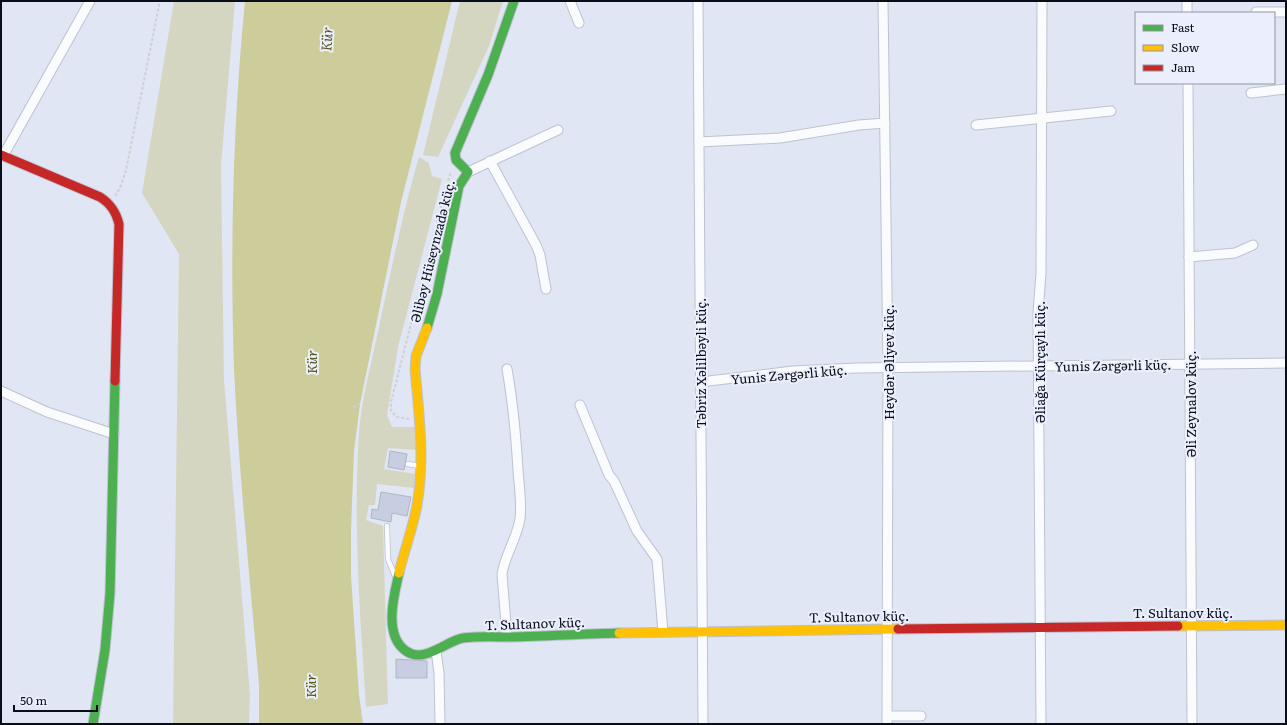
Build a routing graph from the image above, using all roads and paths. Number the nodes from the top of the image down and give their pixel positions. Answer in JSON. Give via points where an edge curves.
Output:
{"nodes":[{"id":1,"x":90,"y":1,"type":"edge"},
{"id":2,"x":160,"y":1,"type":"edge"},
{"id":3,"x":514,"y":1,"type":"edge"},
{"id":4,"x":570,"y":1,"type":"edge"},
{"id":5,"x":698,"y":1,"type":"edge"},
{"id":6,"x":883,"y":1,"type":"edge"},
{"id":7,"x":1042,"y":1,"type":"edge"},
{"id":8,"x":1187,"y":1,"type":"edge"},
{"id":9,"x":1187,"y":12,"type":"edge"},
{"id":10,"x":1256,"y":12,"type":"dead end"},
{"id":11,"x":1286,"y":12,"type":"edge"},
{"id":12,"x":579,"y":22,"type":"dead end"},
{"id":13,"x":1188,"y":84,"type":"edge"},
{"id":14,"x":1286,"y":89,"type":"edge"},
{"id":15,"x":1252,"y":93,"type":"dead end"},
{"id":16,"x":1111,"y":112,"type":"dead end"},
{"id":17,"x":1041,"y":119,"type":"junction"},
{"id":18,"x":885,"y":123,"type":"junction"},
{"id":19,"x":976,"y":125,"type":"dead end"},
{"id":20,"x":558,"y":130,"type":"dead end"},
{"id":21,"x":699,"y":142,"type":"junction"},
{"id":22,"x":2,"y":156,"type":"edge"},
{"id":23,"x":456,"y":160,"type":"junction"},
{"id":24,"x":490,"y":161,"type":"junction"},
{"id":25,"x":468,"y":172,"type":"junction"},
{"id":26,"x":110,"y":203,"type":"junction"},
{"id":27,"x":1253,"y":244,"type":"dead end"},
{"id":28,"x":1189,"y":257,"type":"junction"},
{"id":29,"x":546,"y":289,"type":"dead end"},
{"id":30,"x":1286,"y":363,"type":"edge"},
{"id":31,"x":1189,"y":365,"type":"junction"},
{"id":32,"x":1038,"y":366,"type":"junction"},
{"id":33,"x":888,"y":368,"type":"junction"},
{"id":34,"x":507,"y":369,"type":"dead end"},
{"id":35,"x":700,"y":382,"type":"junction"},
{"id":36,"x":1,"y":391,"type":"edge"},
{"id":37,"x":360,"y":404,"type":"dead end"},
{"id":38,"x":580,"y":405,"type":"dead end"},
{"id":39,"x":353,"y":407,"type":"dead end"},
{"id":40,"x":419,"y":419,"type":"junction"},
{"id":41,"x":114,"y":434,"type":"junction"},
{"id":42,"x":408,"y":464,"type":"dead end"},
{"id":43,"x":422,"y":466,"type":"junction"},
{"id":44,"x":387,"y":526,"type":"dead end"},
{"id":45,"x":397,"y":581,"type":"junction"},
{"id":46,"x":1286,"y":624,"type":"edge"},
{"id":47,"x":1192,"y":625,"type":"junction"},
{"id":48,"x":1041,"y":626,"type":"junction"},
{"id":49,"x":887,"y":629,"type":"junction"},
{"id":50,"x":702,"y":631,"type":"junction"},
{"id":51,"x":663,"y":632,"type":"junction"},
{"id":52,"x":507,"y":637,"type":"junction"},
{"id":53,"x":436,"y":651,"type":"junction"},
{"id":54,"x":921,"y":716,"type":"dead end"},
{"id":55,"x":887,"y":720,"type":"edge"},
{"id":56,"x":93,"y":724,"type":"edge"},
{"id":57,"x":440,"y":724,"type":"edge"},
{"id":58,"x":703,"y":724,"type":"edge"},
{"id":59,"x":1041,"y":724,"type":"edge"},
{"id":60,"x":1192,"y":724,"type":"edge"}],
"edges":[{"from":1,"to":22,"type":"street"},
{"from":2,"to":26,"type":"path","via":[[126,170],[120,188]]},
{"from":3,"to":23,"type":"street","via":[[488,75],[457,145]]},
{"from":4,"to":12,"type":"street"},
{"from":5,"to":21,"type":"street","name":"Təbriz Xəlilbəyli küç."},
{"from":6,"to":18,"type":"street","name":"Heydər Əliyev küç."},
{"from":7,"to":17,"type":"street","name":"Əliağa Kürçaylı küç."},
{"from":8,"to":9,"type":"street"},
{"from":10,"to":11,"type":"street"},
{"from":13,"to":28,"type":"street","name":"Əli Zeynalov küç."},
{"from":14,"to":15,"type":"street"},
{"from":16,"to":17,"type":"street"},
{"from":17,"to":19,"type":"street"},
{"from":17,"to":32,"type":"street","name":"Əliağa Kürçaylı küç."},
{"from":18,"to":21,"type":"street","via":[[859,124],[773,138]]},
{"from":18,"to":33,"type":"street","name":"Heydər Əliyev küç."},
{"from":20,"to":24,"type":"street"},
{"from":21,"to":35,"type":"street","name":"Təbriz Xəlilbəyli küç."},
{"from":22,"to":26,"type":"street"},
{"from":23,"to":25,"type":"street","name":"Əlibəy Hüseynzadə küç."},
{"from":23,"to":40,"type":"path","via":[[443,199],[391,402],[391,412],[397,416]]},
{"from":24,"to":25,"type":"street"},
{"from":24,"to":29,"type":"street","via":[[536,245]]},
{"from":25,"to":40,"type":"street","name":"Əlibəy Hüseynzadə küç.","via":[[459,186],[437,294],[416,356]]},
{"from":26,"to":41,"type":"street","via":[[117,213],[119,224]]},
{"from":27,"to":28,"type":"street","via":[[1236,253]]},
{"from":28,"to":31,"type":"street","name":"Əli Zeynalov küç."},
{"from":30,"to":31,"type":"street","name":"Yunis Zərgərli küç."},
{"from":31,"to":32,"type":"street","name":"Yunis Zərgərli küç."},
{"from":31,"to":47,"type":"street","name":"Əli Zeynalov küç."},
{"from":32,"to":33,"type":"street","name":"Yunis Zərgərli küç."},
{"from":32,"to":48,"type":"street","name":"Əliağa Kürçaylı küç."},
{"from":33,"to":35,"type":"street","name":"Yunis Zərgərli küç.","via":[[793,371]]},
{"from":33,"to":49,"type":"street","name":"Heydər Əliyev küç."},
{"from":34,"to":52,"type":"street","via":[[514,408],[520,518],[502,574]]},
{"from":35,"to":50,"type":"street","name":"Təbriz Xəlilbəyli küç."},
{"from":36,"to":41,"type":"street","via":[[47,412]]},
{"from":37,"to":39,"type":"path"},
{"from":38,"to":51,"type":"street","via":[[630,519],[657,559]]},
{"from":40,"to":43,"type":"street","name":"Əlibəy Hüseynzadə küç."},
{"from":41,"to":56,"type":"street","via":[[110,593],[104,657]]},
{"from":42,"to":43,"type":"lane"},
{"from":43,"to":45,"type":"street","name":"Əlibəy Hüseynzadə küç.","via":[[417,508]]},
{"from":44,"to":45,"type":"lane","via":[[388,559]]},
{"from":45,"to":53,"type":"street","name":"Əlibəy Hüseynzadə küç.","via":[[392,620],[395,637],[400,646],[407,652],[414,653]]},
{"from":46,"to":47,"type":"street","name":"T. Sultanov küç."},
{"from":47,"to":48,"type":"street","name":"T. Sultanov küç."},
{"from":47,"to":60,"type":"street","name":"Əli Zeynalov küç."},
{"from":48,"to":49,"type":"street","name":"T. Sultanov küç."},
{"from":48,"to":59,"type":"street","name":"Əliağa Kürçaylı küç."},
{"from":49,"to":50,"type":"street","name":"T. Sultanov küç."},
{"from":49,"to":55,"type":"street","name":"Heydər Əliyev küç."},
{"from":50,"to":51,"type":"street","name":"T. Sultanov küç."},
{"from":50,"to":58,"type":"street","name":"Təbriz Xəlilbəyli küç."},
{"from":51,"to":52,"type":"street","name":"T. Sultanov küç."},
{"from":52,"to":53,"type":"street","name":"T. Sultanov küç.","via":[[463,638],[454,640]]},
{"from":53,"to":57,"type":"street"},
{"from":54,"to":55,"type":"street"}]}
